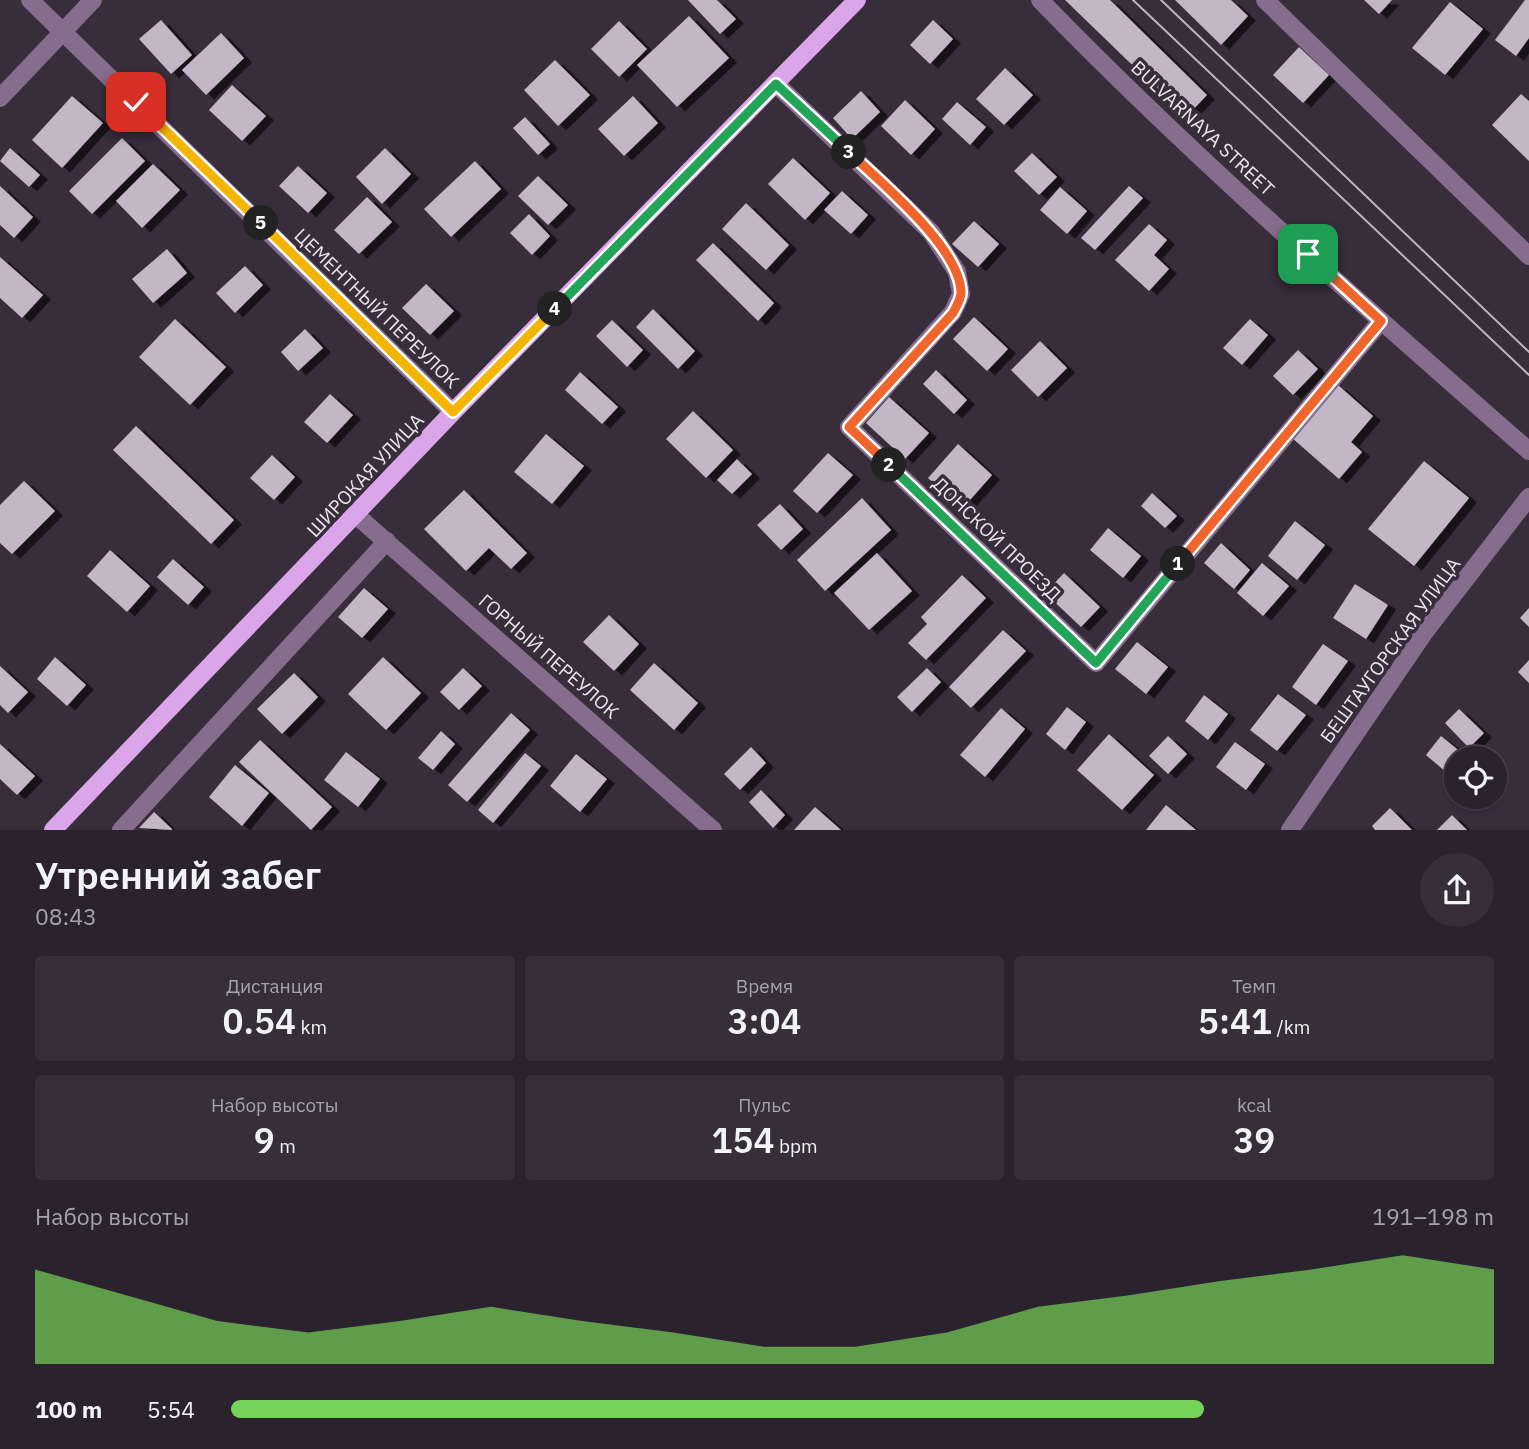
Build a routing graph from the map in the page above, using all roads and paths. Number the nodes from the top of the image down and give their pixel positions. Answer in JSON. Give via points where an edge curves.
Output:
{"nodes":[{"id":1,"x":30,"y":0,"type":"edge"},
{"id":2,"x":93,"y":0,"type":"edge"},
{"id":3,"x":857,"y":0,"type":"edge"},
{"id":4,"x":1040,"y":0,"type":"edge"},
{"id":5,"x":1265,"y":0,"type":"edge"},
{"id":6,"x":63,"y":31,"type":"junction"},
{"id":7,"x":776,"y":84,"type":"junction"},
{"id":8,"x":0,"y":98,"type":"edge"},
{"id":9,"x":1529,"y":256,"type":"edge"},
{"id":10,"x":1381,"y":321,"type":"junction"},
{"id":11,"x":453,"y":412,"type":"junction"},
{"id":12,"x":1529,"y":451,"type":"edge"},
{"id":13,"x":1529,"y":497,"type":"edge"},
{"id":14,"x":356,"y":515,"type":"junction"},
{"id":15,"x":387,"y":541,"type":"junction"},
{"id":16,"x":53,"y":830,"type":"edge"},
{"id":17,"x":121,"y":830,"type":"edge"},
{"id":18,"x":713,"y":830,"type":"edge"},
{"id":19,"x":1290,"y":830,"type":"edge"}],
"edges":[{"from":1,"to":6,"type":"street","name":"ЦЕМЕНТНЫЙ ПЕРЕУЛОК"},
{"from":2,"to":6,"type":"street"},
{"from":3,"to":7,"type":"main road","name":"ШИРОКАЯ УЛИЦА"},
{"from":4,"to":10,"type":"street","name":"BULVARNAYA STREET","via":[[1162,121]]},
{"from":5,"to":9,"type":"street"},
{"from":6,"to":8,"type":"street"},
{"from":6,"to":11,"type":"street","name":"ЦЕМЕНТНЫЙ ПЕРЕУЛОК"},
{"from":7,"to":10,"type":"street","name":"ДОНСКОЙ ПРОЕЗД","via":[[931,232],[957,271],[961,295],[953,313],[849,427],[1096,663]]},
{"from":7,"to":11,"type":"main road","name":"ШИРОКАЯ УЛИЦА"},
{"from":10,"to":12,"type":"street","name":"BULVARNAYA STREET"},
{"from":11,"to":14,"type":"main road","name":"ШИРОКАЯ УЛИЦА"},
{"from":13,"to":19,"type":"street","name":"БЕШТАУГОРСКАЯ УЛИЦА","via":[[1424,633]]},
{"from":14,"to":15,"type":"street","name":"ГОРНЫЙ ПЕРЕУЛОК"},
{"from":14,"to":16,"type":"main road","name":"ШИРОКАЯ УЛИЦА"},
{"from":15,"to":17,"type":"street"},
{"from":15,"to":18,"type":"street","name":"ГОРНЫЙ ПЕРЕУЛОК"}]}
